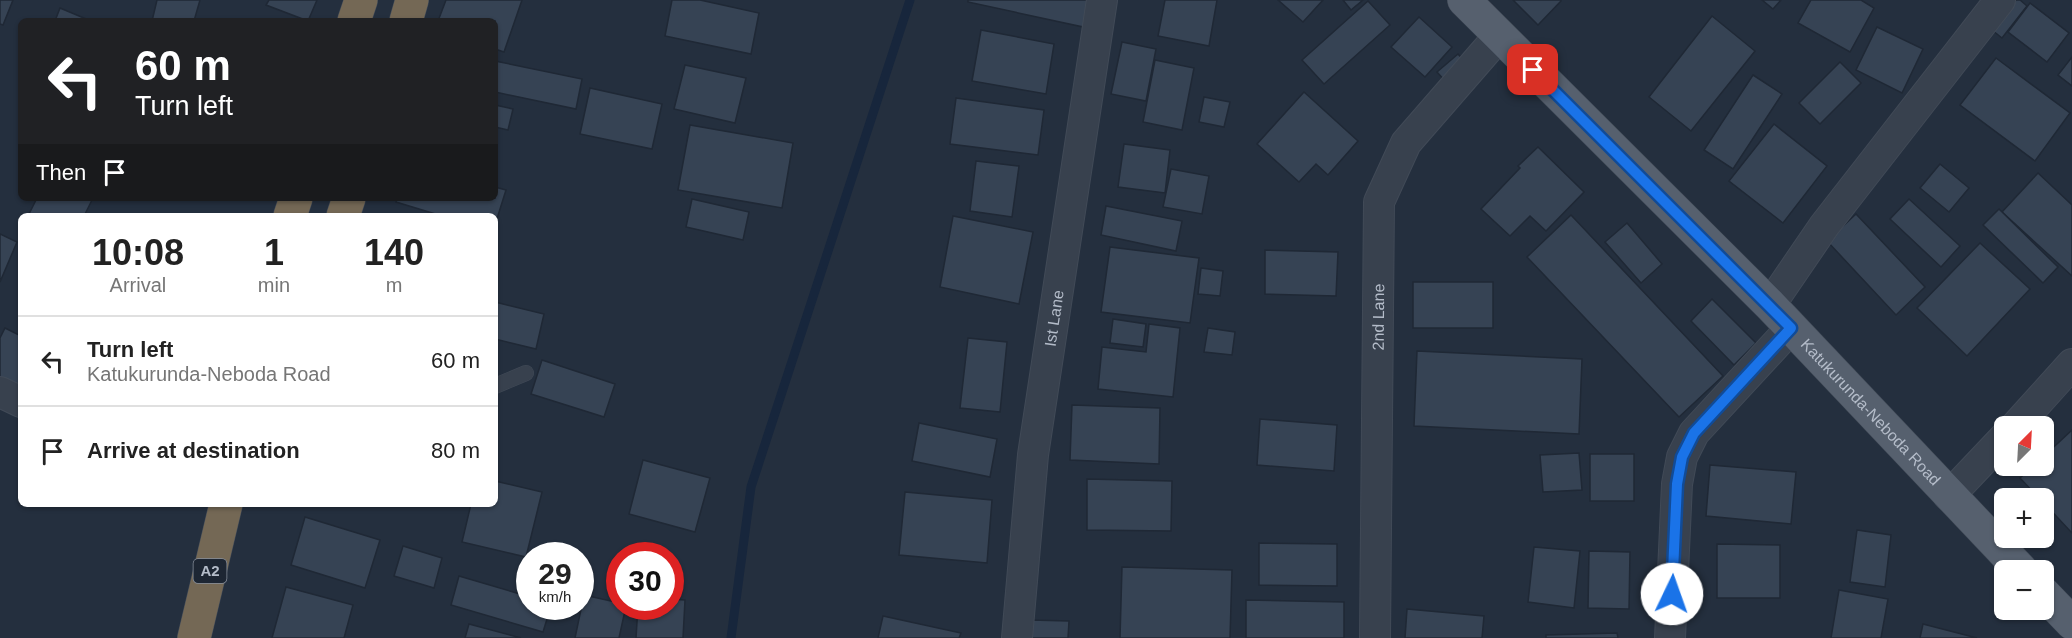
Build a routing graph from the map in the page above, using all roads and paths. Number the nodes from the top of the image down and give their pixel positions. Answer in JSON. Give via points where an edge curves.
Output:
{"nodes":[{"id":1,"x":361,"y":0,"type":"edge"},
{"id":2,"x":412,"y":0,"type":"edge"},
{"id":3,"x":1102,"y":0,"type":"edge"},
{"id":4,"x":1464,"y":0,"type":"edge"},
{"id":5,"x":2000,"y":0,"type":"edge"},
{"id":6,"x":355,"y":18,"type":"edge"},
{"id":7,"x":407,"y":18,"type":"edge"},
{"id":8,"x":1500,"y":36,"type":"junction"},
{"id":9,"x":1781,"y":317,"type":"junction"},
{"id":10,"x":2072,"y":364,"type":"edge"},
{"id":11,"x":526,"y":373,"type":"dead end"},
{"id":12,"x":498,"y":385,"type":"edge"},
{"id":13,"x":0,"y":392,"type":"edge"},
{"id":14,"x":18,"y":401,"type":"edge"},
{"id":15,"x":2025,"y":416,"type":"edge"},
{"id":16,"x":1994,"y":449,"type":"edge"},
{"id":17,"x":1949,"y":496,"type":"junction"},
{"id":18,"x":225,"y":507,"type":"edge"},
{"id":19,"x":2011,"y":560,"type":"edge"},
{"id":20,"x":2054,"y":604,"type":"edge"},
{"id":21,"x":2072,"y":623,"type":"edge"},
{"id":22,"x":197,"y":637,"type":"edge"},
{"id":23,"x":1017,"y":638,"type":"edge"},
{"id":24,"x":1375,"y":638,"type":"edge"},
{"id":25,"x":1670,"y":638,"type":"edge"}],
"edges":[{"from":1,"to":6,"type":"highway"},
{"from":2,"to":7,"type":"highway"},
{"from":3,"to":23,"type":"street","name":"Ist Lane","via":[[1033,455]]},
{"from":4,"to":8,"type":"main road","name":"Katukurunda-Neboda Road"},
{"from":5,"to":9,"type":"street","via":[[1824,226]]},
{"from":8,"to":9,"type":"main road","name":"Katukurunda-Neboda Road"},
{"from":8,"to":24,"type":"street","name":"2nd Lane","via":[[1406,143],[1379,202]]},
{"from":9,"to":17,"type":"main road","name":"Katukurunda-Neboda Road"},
{"from":9,"to":25,"type":"street","via":[[1694,433],[1682,457],[1677,484]]},
{"from":10,"to":15,"type":"street"},
{"from":11,"to":12,"type":"lane"},
{"from":13,"to":14,"type":"street"},
{"from":16,"to":17,"type":"street"},
{"from":17,"to":19,"type":"main road","name":"Katukurunda-Neboda Road"},
{"from":18,"to":22,"type":"highway","number":"A2"},
{"from":20,"to":21,"type":"main road"}]}
